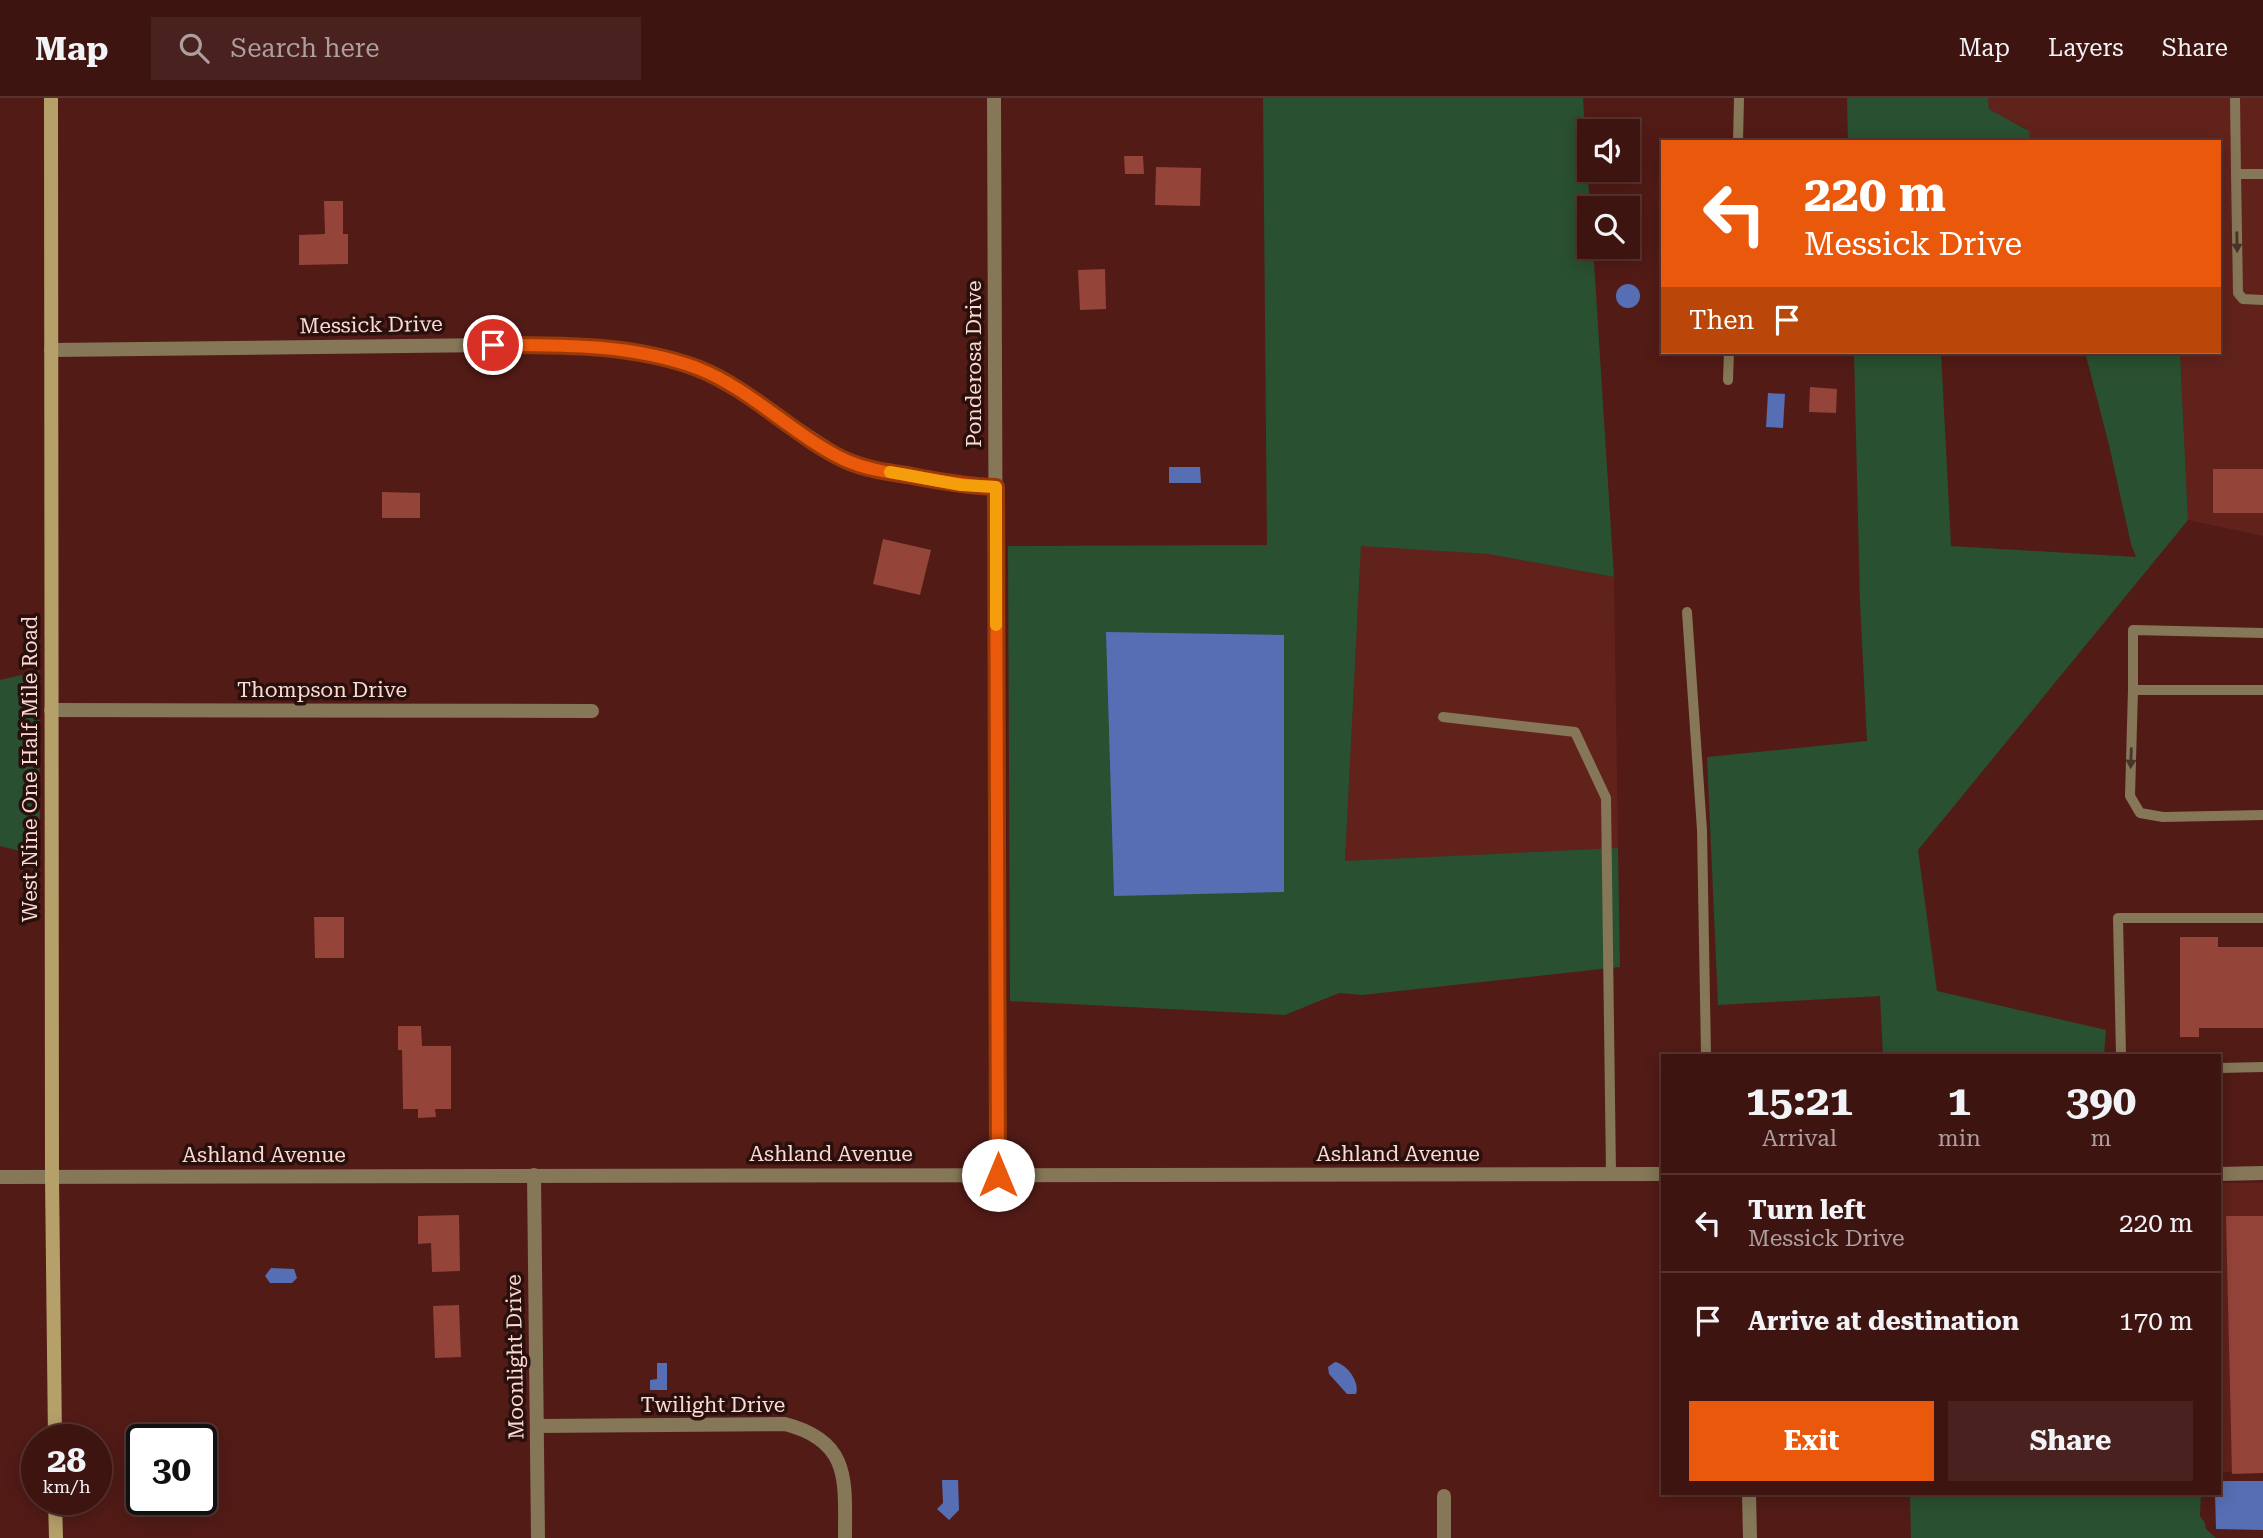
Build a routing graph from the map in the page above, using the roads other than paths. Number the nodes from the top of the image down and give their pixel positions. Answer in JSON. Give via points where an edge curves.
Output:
{"nodes":[{"id":1,"x":51,"y":98,"type":"edge"},
{"id":2,"x":994,"y":98,"type":"edge"},
{"id":3,"x":1739,"y":98,"type":"edge"},
{"id":4,"x":2235,"y":98,"type":"edge"},
{"id":5,"x":1738,"y":140,"type":"edge"},
{"id":6,"x":2236,"y":174,"type":"junction"},
{"id":7,"x":2263,"y":174,"type":"edge"},
{"id":8,"x":2263,"y":300,"type":"edge"},
{"id":9,"x":51,"y":350,"type":"junction"},
{"id":10,"x":1729,"y":354,"type":"edge"},
{"id":11,"x":1728,"y":380,"type":"dead end"},
{"id":12,"x":996,"y":487,"type":"junction"},
{"id":13,"x":1687,"y":612,"type":"dead end"},
{"id":14,"x":2263,"y":633,"type":"edge"},
{"id":15,"x":2133,"y":690,"type":"junction"},
{"id":16,"x":2263,"y":690,"type":"edge"},
{"id":17,"x":51,"y":710,"type":"junction"},
{"id":18,"x":592,"y":711,"type":"dead end"},
{"id":19,"x":1443,"y":717,"type":"dead end"},
{"id":20,"x":2263,"y":816,"type":"edge"},
{"id":21,"x":2263,"y":918,"type":"edge"},
{"id":22,"x":1706,"y":1054,"type":"edge"},
{"id":23,"x":2120,"y":1054,"type":"edge"},
{"id":24,"x":2263,"y":1067,"type":"edge"},
{"id":25,"x":2221,"y":1068,"type":"edge"},
{"id":26,"x":2263,"y":1173,"type":"edge"},
{"id":27,"x":1611,"y":1174,"type":"junction"},
{"id":28,"x":1661,"y":1174,"type":"edge"},
{"id":29,"x":2221,"y":1174,"type":"edge"},
{"id":30,"x":534,"y":1175,"type":"junction"},
{"id":31,"x":998,"y":1175,"type":"junction"},
{"id":32,"x":0,"y":1177,"type":"edge"},
{"id":33,"x":52,"y":1177,"type":"junction"},
{"id":34,"x":55,"y":1424,"type":"edge"},
{"id":35,"x":537,"y":1426,"type":"junction"},
{"id":36,"x":1749,"y":1495,"type":"edge"},
{"id":37,"x":1444,"y":1496,"type":"dead end"},
{"id":38,"x":55,"y":1515,"type":"edge"},
{"id":39,"x":56,"y":1538,"type":"edge"},
{"id":40,"x":538,"y":1538,"type":"edge"},
{"id":41,"x":845,"y":1538,"type":"edge"},
{"id":42,"x":1444,"y":1538,"type":"edge"},
{"id":43,"x":1750,"y":1538,"type":"edge"}],
"edges":[{"from":1,"to":9,"type":"street","name":"West Nine One Half Mile Road"},
{"from":2,"to":12,"type":"street","name":"Ponderosa Drive"},
{"from":3,"to":5,"type":"lane"},
{"from":4,"to":6,"type":"lane"},
{"from":6,"to":7,"type":"lane"},
{"from":6,"to":8,"type":"lane","one_way":true,"via":[[2238,293],[2243,299]]},
{"from":9,"to":12,"type":"street","name":"Messick Drive","via":[[493,345],[642,352],[700,369],[834,453],[869,469]]},
{"from":9,"to":17,"type":"street","name":"West Nine One Half Mile Road"},
{"from":10,"to":11,"type":"lane"},
{"from":12,"to":31,"type":"street","name":"Ponderosa Drive"},
{"from":13,"to":22,"type":"lane","via":[[1702,830]]},
{"from":14,"to":15,"type":"lane","via":[[2133,630]]},
{"from":15,"to":16,"type":"lane"},
{"from":15,"to":20,"type":"lane","one_way":true,"via":[[2130,796],[2140,813]]},
{"from":17,"to":18,"type":"street","name":"Thompson Drive"},
{"from":17,"to":33,"type":"street","name":"West Nine One Half Mile Road"},
{"from":19,"to":27,"type":"lane","via":[[1575,732],[1606,798]]},
{"from":21,"to":23,"type":"lane","via":[[2118,918]]},
{"from":24,"to":25,"type":"lane"},
{"from":26,"to":29,"type":"street"},
{"from":27,"to":28,"type":"street","name":"Ashland Avenue"},
{"from":27,"to":31,"type":"street","name":"Ashland Avenue"},
{"from":30,"to":31,"type":"street","name":"Ashland Avenue"},
{"from":30,"to":33,"type":"street","name":"Ashland Avenue"},
{"from":30,"to":35,"type":"street","name":"Moonlight Drive"},
{"from":32,"to":33,"type":"street","name":"Ashland Avenue"},
{"from":33,"to":34,"type":"street","name":"West Nine One Half Mile Road"},
{"from":35,"to":40,"type":"street","name":"Moonlight Drive"},
{"from":35,"to":41,"type":"street","name":"Twilight Drive","via":[[785,1424],[804,1429],[835,1454],[842,1471]]},
{"from":36,"to":43,"type":"street"},
{"from":37,"to":42,"type":"street"},
{"from":38,"to":39,"type":"street"}]}
